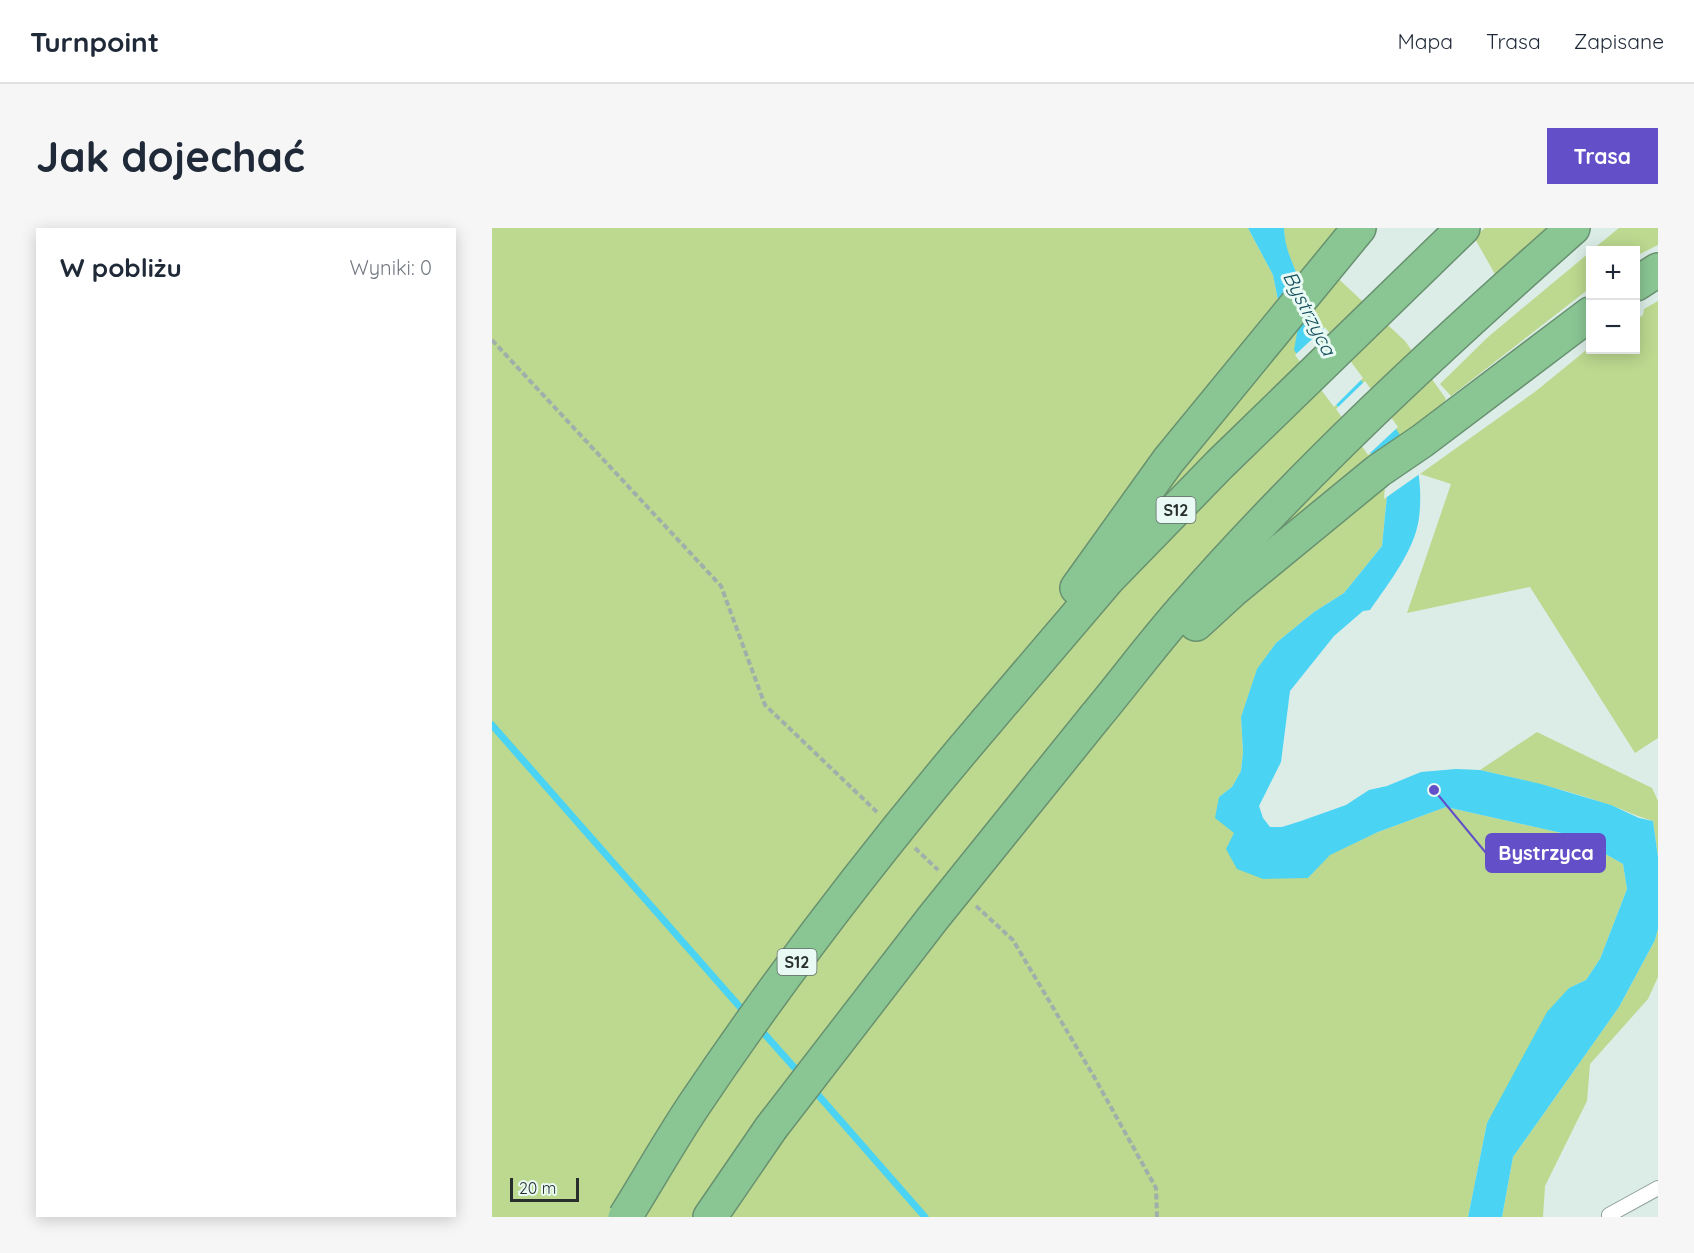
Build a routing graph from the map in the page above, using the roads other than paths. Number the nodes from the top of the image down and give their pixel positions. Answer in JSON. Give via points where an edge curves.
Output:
{"nodes":[{"id":1,"x":1359,"y":228,"type":"edge"},
{"id":2,"x":1463,"y":228,"type":"edge"},
{"id":3,"x":1573,"y":228,"type":"edge"},
{"id":4,"x":1658,"y":270,"type":"edge"},
{"id":5,"x":1640,"y":281,"type":"edge"},
{"id":6,"x":1586,"y":317,"type":"edge"},
{"id":7,"x":1095,"y":717,"type":"junction"},
{"id":8,"x":987,"y":721,"type":"junction"},
{"id":9,"x":1658,"y":1188,"type":"edge"},
{"id":10,"x":1609,"y":1215,"type":"dead end"},
{"id":11,"x":625,"y":1217,"type":"edge"},
{"id":12,"x":710,"y":1217,"type":"edge"}],
"edges":[{"from":1,"to":8,"type":"highway","via":[[1168,461]]},
{"from":2,"to":8,"type":"highway","number":"S12","via":[[1220,464],[1108,579]]},
{"from":3,"to":7,"type":"highway","via":[[1422,365],[1256,530],[1184,608]]},
{"from":4,"to":5,"type":"highway"},
{"from":6,"to":7,"type":"highway","via":[[1378,471],[1233,590]]},
{"from":7,"to":12,"type":"highway","bridge":true,"via":[[771,1128]]},
{"from":8,"to":11,"type":"highway","number":"S12","bridge":true,"via":[[855,883],[762,1009],[694,1106]]},
{"from":9,"to":10,"type":"lane"}]}
